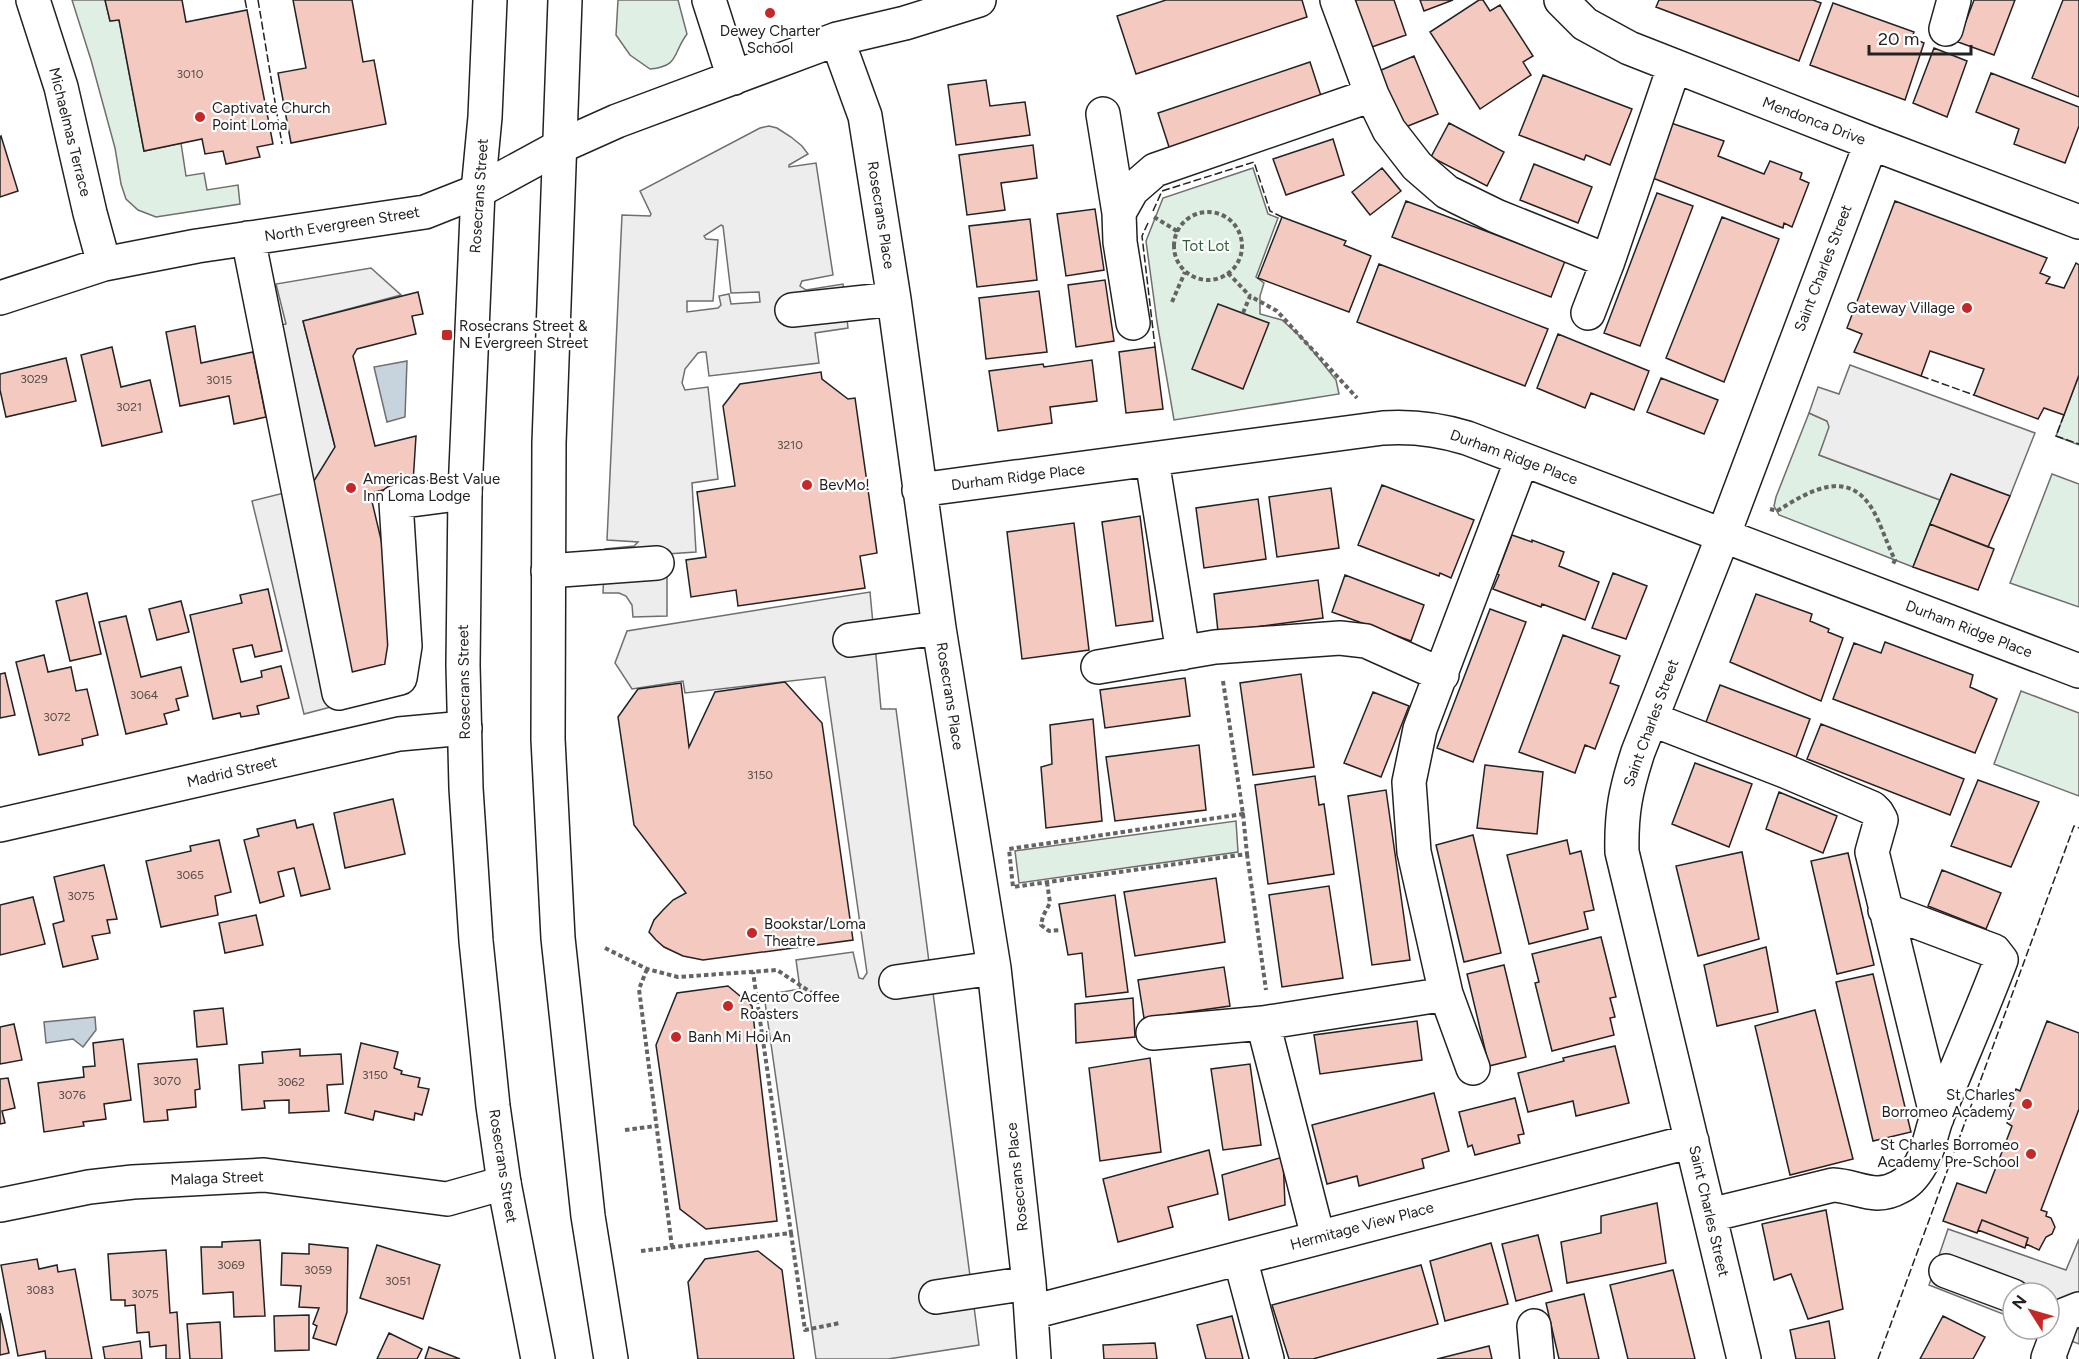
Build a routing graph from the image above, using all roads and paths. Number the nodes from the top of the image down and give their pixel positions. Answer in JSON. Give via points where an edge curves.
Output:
{"nodes":[{"id":1,"x":33,"y":0,"type":"edge"},
{"id":2,"x":490,"y":0,"type":"edge"},
{"id":3,"x":565,"y":0,"type":"edge"},
{"id":4,"x":710,"y":0,"type":"edge"},
{"id":5,"x":979,"y":0,"type":"edge"},
{"id":6,"x":1337,"y":0,"type":"edge"},
{"id":7,"x":1561,"y":0,"type":"edge"},
{"id":8,"x":889,"y":13,"type":"edge"},
{"id":9,"x":837,"y":39,"type":"junction"},
{"id":10,"x":1674,"y":67,"type":"junction"},
{"id":11,"x":734,"y":78,"type":"junction"},
{"id":12,"x":1372,"y":94,"type":"junction"},
{"id":13,"x":1103,"y":114,"type":"dead end"},
{"id":14,"x":1871,"y":143,"type":"junction"},
{"id":15,"x":560,"y":147,"type":"junction"},
{"id":16,"x":478,"y":191,"type":"junction"},
{"id":17,"x":1119,"y":213,"type":"junction"},
{"id":18,"x":2079,"y":222,"type":"edge"},
{"id":19,"x":248,"y":238,"type":"junction"},
{"id":20,"x":1608,"y":261,"type":"junction"},
{"id":21,"x":104,"y":264,"type":"junction"},
{"id":22,"x":1185,"y":272,"type":"junction"},
{"id":23,"x":1228,"y":273,"type":"junction"},
{"id":24,"x":1250,"y":296,"type":"junction"},
{"id":25,"x":0,"y":298,"type":"edge"},
{"id":26,"x":894,"y":299,"type":"junction"},
{"id":27,"x":1172,"y":302,"type":"dead end"},
{"id":28,"x":792,"y":310,"type":"dead end"},
{"id":29,"x":1243,"y":313,"type":"dead end"},
{"id":30,"x":1588,"y":313,"type":"dead end"},
{"id":31,"x":1133,"y":323,"type":"dead end"},
{"id":32,"x":1383,"y":428,"type":"junction"},
{"id":33,"x":1522,"y":459,"type":"junction"},
{"id":34,"x":1152,"y":460,"type":"junction"},
{"id":35,"x":919,"y":490,"type":"junction"},
{"id":36,"x":465,"y":494,"type":"junction"},
{"id":37,"x":1737,"y":497,"type":"junction"},
{"id":38,"x":1723,"y":536,"type":"junction"},
{"id":39,"x":657,"y":563,"type":"dead end"},
{"id":40,"x":549,"y":571,"type":"junction"},
{"id":41,"x":1881,"y":595,"type":"junction"},
{"id":42,"x":939,"y":628,"type":"junction"},
{"id":43,"x":850,"y":640,"type":"dead end"},
{"id":44,"x":1218,"y":647,"type":"junction"},
{"id":45,"x":1183,"y":653,"type":"junction"},
{"id":46,"x":1098,"y":667,"type":"dead end"},
{"id":47,"x":2079,"y":671,"type":"edge"},
{"id":48,"x":1442,"y":675,"type":"junction"},
{"id":49,"x":1651,"y":719,"type":"junction"},
{"id":50,"x":465,"y":728,"type":"junction"},
{"id":51,"x":1243,"y":814,"type":"junction"},
{"id":52,"x":0,"y":825,"type":"edge"},
{"id":53,"x":1247,"y":854,"type":"junction"},
{"id":54,"x":1047,"y":882,"type":"junction"},
{"id":55,"x":1885,"y":910,"type":"junction"},
{"id":56,"x":1061,"y":930,"type":"dead end"},
{"id":57,"x":605,"y":948,"type":"dead end"},
{"id":58,"x":994,"y":968,"type":"junction"},
{"id":59,"x":646,"y":969,"type":"junction"},
{"id":60,"x":753,"y":972,"type":"junction"},
{"id":61,"x":896,"y":982,"type":"dead end"},
{"id":62,"x":1446,"y":994,"type":"junction"},
{"id":63,"x":816,"y":995,"type":"dead end"},
{"id":64,"x":1267,"y":1022,"type":"junction"},
{"id":65,"x":1153,"y":1033,"type":"dead end"},
{"id":66,"x":1473,"y":1068,"type":"dead end"},
{"id":67,"x":1937,"y":1118,"type":"junction"},
{"id":68,"x":656,"y":1126,"type":"junction"},
{"id":69,"x":625,"y":1130,"type":"dead end"},
{"id":70,"x":1692,"y":1141,"type":"junction"},
{"id":71,"x":504,"y":1183,"type":"junction"},
{"id":72,"x":0,"y":1205,"type":"edge"},
{"id":73,"x":1710,"y":1215,"type":"junction"},
{"id":74,"x":791,"y":1233,"type":"junction"},
{"id":75,"x":1318,"y":1237,"type":"junction"},
{"id":76,"x":672,"y":1247,"type":"junction"},
{"id":77,"x":641,"y":1251,"type":"dead end"},
{"id":78,"x":1240,"y":1258,"type":"junction"},
{"id":79,"x":1946,"y":1271,"type":"dead end"},
{"id":80,"x":2001,"y":1292,"type":"edge"},
{"id":81,"x":936,"y":1297,"type":"dead end"},
{"id":82,"x":1030,"y":1297,"type":"junction"},
{"id":83,"x":2064,"y":1311,"type":"edge"},
{"id":84,"x":840,"y":1323,"type":"dead end"},
{"id":85,"x":1533,"y":1326,"type":"dead end"},
{"id":86,"x":538,"y":1359,"type":"edge"},
{"id":87,"x":611,"y":1359,"type":"edge"},
{"id":88,"x":1034,"y":1359,"type":"edge"},
{"id":89,"x":1267,"y":1359,"type":"edge"},
{"id":90,"x":1537,"y":1359,"type":"edge"},
{"id":91,"x":1744,"y":1359,"type":"edge"},
{"id":92,"x":2050,"y":1359,"type":"edge"}],
"edges":[{"from":1,"to":21,"type":"street","name":"Michaelmas Terrace","via":[[61,87]]},
{"from":2,"to":16,"type":"street","name":"Rosecrans Street"},
{"from":3,"to":15,"type":"street"},
{"from":4,"to":11,"type":"street"},
{"from":5,"to":8,"type":"street","name":"North Evergreen Street"},
{"from":6,"to":12,"type":"street"},
{"from":7,"to":10,"type":"street","name":"Mendonca Drive","via":[[1597,32]]},
{"from":8,"to":9,"type":"street","name":"North Evergreen Street"},
{"from":9,"to":11,"type":"street","name":"North Evergreen Street"},
{"from":9,"to":26,"type":"street","name":"Rosecrans Place","via":[[866,116]]},
{"from":10,"to":14,"type":"street","name":"Mendonca Drive"},
{"from":10,"to":20,"type":"street"},
{"from":11,"to":15,"type":"street","name":"North Evergreen Street","via":[[617,121]]},
{"from":12,"to":17,"type":"street","via":[[1155,171],[1132,190]]},
{"from":12,"to":20,"type":"street","via":[[1389,130],[1417,166],[1447,192]]},
{"from":13,"to":17,"type":"street"},
{"from":14,"to":18,"type":"street","name":"Mendonca Drive"},
{"from":14,"to":37,"type":"street","name":"Saint Charles Street"},
{"from":15,"to":16,"type":"street","name":"North Evergreen Street"},
{"from":15,"to":40,"type":"street","via":[[549,431]]},
{"from":16,"to":19,"type":"street","name":"North Evergreen Street","via":[[425,212]]},
{"from":16,"to":36,"type":"street","name":"Rosecrans Street"},
{"from":17,"to":31,"type":"street"},
{"from":19,"to":21,"type":"street","name":"North Evergreen Street"},
{"from":19,"to":36,"type":"street","via":[[339,693],[400,678],[405,646],[396,502]]},
{"from":20,"to":30,"type":"street"},
{"from":21,"to":25,"type":"street","name":"North Evergreen Street"},
{"from":22,"to":23,"type":"path","via":[[1203,280]]},
{"from":22,"to":23,"type":"path","via":[[1178,264],[1173,242],[1192,214],[1203,211],[1225,216],[1240,232],[1242,253]]},
{"from":22,"to":27,"type":"path"},
{"from":23,"to":24,"type":"path"},
{"from":24,"to":29,"type":"path"},
{"from":24,"to":32,"type":"path","via":[[1277,311]]},
{"from":26,"to":28,"type":"street"},
{"from":26,"to":35,"type":"street","name":"Rosecrans Place"},
{"from":32,"to":33,"type":"street","name":"Durham Ridge Place","via":[[1436,429]]},
{"from":32,"to":34,"type":"street","name":"Durham Ridge Place"},
{"from":33,"to":38,"type":"street","name":"Durham Ridge Place"},
{"from":33,"to":48,"type":"street"},
{"from":34,"to":35,"type":"street","name":"Durham Ridge Place"},
{"from":34,"to":45,"type":"street"},
{"from":35,"to":42,"type":"street","name":"Rosecrans Place"},
{"from":36,"to":50,"type":"street","name":"Rosecrans Street"},
{"from":37,"to":38,"type":"street","name":"Saint Charles Street"},
{"from":37,"to":41,"type":"path","via":[[1777,511],[1822,488],[1843,485],[1863,494],[1895,560]]},
{"from":38,"to":41,"type":"street","name":"Durham Ridge Place"},
{"from":38,"to":49,"type":"street","name":"Saint Charles Street"},
{"from":39,"to":40,"type":"street"},
{"from":40,"to":87,"type":"street","via":[[548,739],[558,938],[588,1216]]},
{"from":41,"to":47,"type":"street","name":"Durham Ridge Place"},
{"from":42,"to":43,"type":"street"},
{"from":42,"to":58,"type":"street","name":"Rosecrans Place"},
{"from":44,"to":45,"type":"street"},
{"from":44,"to":48,"type":"street","via":[[1341,638],[1366,641]]},
{"from":44,"to":51,"type":"path"},
{"from":45,"to":46,"type":"street"},
{"from":48,"to":62,"type":"street","via":[[1420,729],[1409,782],[1414,852]]},
{"from":49,"to":55,"type":"street","via":[[1785,771],[1877,813],[1881,820],[1872,852]]},
{"from":49,"to":70,"type":"street","name":"Saint Charles Street","via":[[1627,786],[1621,820],[1622,852]]},
{"from":50,"to":52,"type":"street","name":"Madrid Street","via":[[399,734]]},
{"from":50,"to":71,"type":"street","name":"Rosecrans Street","via":[[476,941]]},
{"from":51,"to":53,"type":"path"},
{"from":51,"to":54,"type":"path","via":[[1009,849],[1013,887]]},
{"from":53,"to":54,"type":"path"},
{"from":53,"to":64,"type":"path"},
{"from":54,"to":56,"type":"path","via":[[1050,903],[1041,925],[1049,931]]},
{"from":55,"to":67,"type":"street"},
{"from":55,"to":67,"type":"street","via":[[1994,951],[2001,960]]},
{"from":57,"to":59,"type":"path"},
{"from":58,"to":61,"type":"street"},
{"from":58,"to":82,"type":"street","name":"Rosecrans Place"},
{"from":59,"to":60,"type":"path","via":[[678,977]]},
{"from":59,"to":68,"type":"path","via":[[639,989]]},
{"from":60,"to":63,"type":"path","via":[[777,970]]},
{"from":60,"to":74,"type":"path"},
{"from":62,"to":64,"type":"street"},
{"from":62,"to":66,"type":"street"},
{"from":64,"to":65,"type":"street"},
{"from":64,"to":75,"type":"street"},
{"from":67,"to":73,"type":"street","via":[[1921,1164],[1900,1187],[1878,1194],[1833,1185]]},
{"from":68,"to":69,"type":"path"},
{"from":68,"to":76,"type":"path"},
{"from":70,"to":73,"type":"street","name":"Saint Charles Street"},
{"from":70,"to":75,"type":"street","name":"Hermitage View Place"},
{"from":71,"to":72,"type":"street","name":"Malaga Street","via":[[447,1199],[252,1176],[89,1187]]},
{"from":71,"to":86,"type":"street","name":"Rosecrans Street"},
{"from":73,"to":91,"type":"street","name":"Saint Charles Street"},
{"from":74,"to":76,"type":"path"},
{"from":74,"to":84,"type":"path","via":[[805,1330]]},
{"from":75,"to":78,"type":"street","name":"Hermitage View Place"},
{"from":76,"to":77,"type":"path"},
{"from":78,"to":82,"type":"street","name":"Hermitage View Place"},
{"from":78,"to":89,"type":"street"},
{"from":79,"to":80,"type":"street"},
{"from":81,"to":82,"type":"street","name":"Hermitage View Place"},
{"from":82,"to":88,"type":"street","name":"Rosecrans Place"},
{"from":83,"to":92,"type":"street"},
{"from":85,"to":90,"type":"street"}]}
